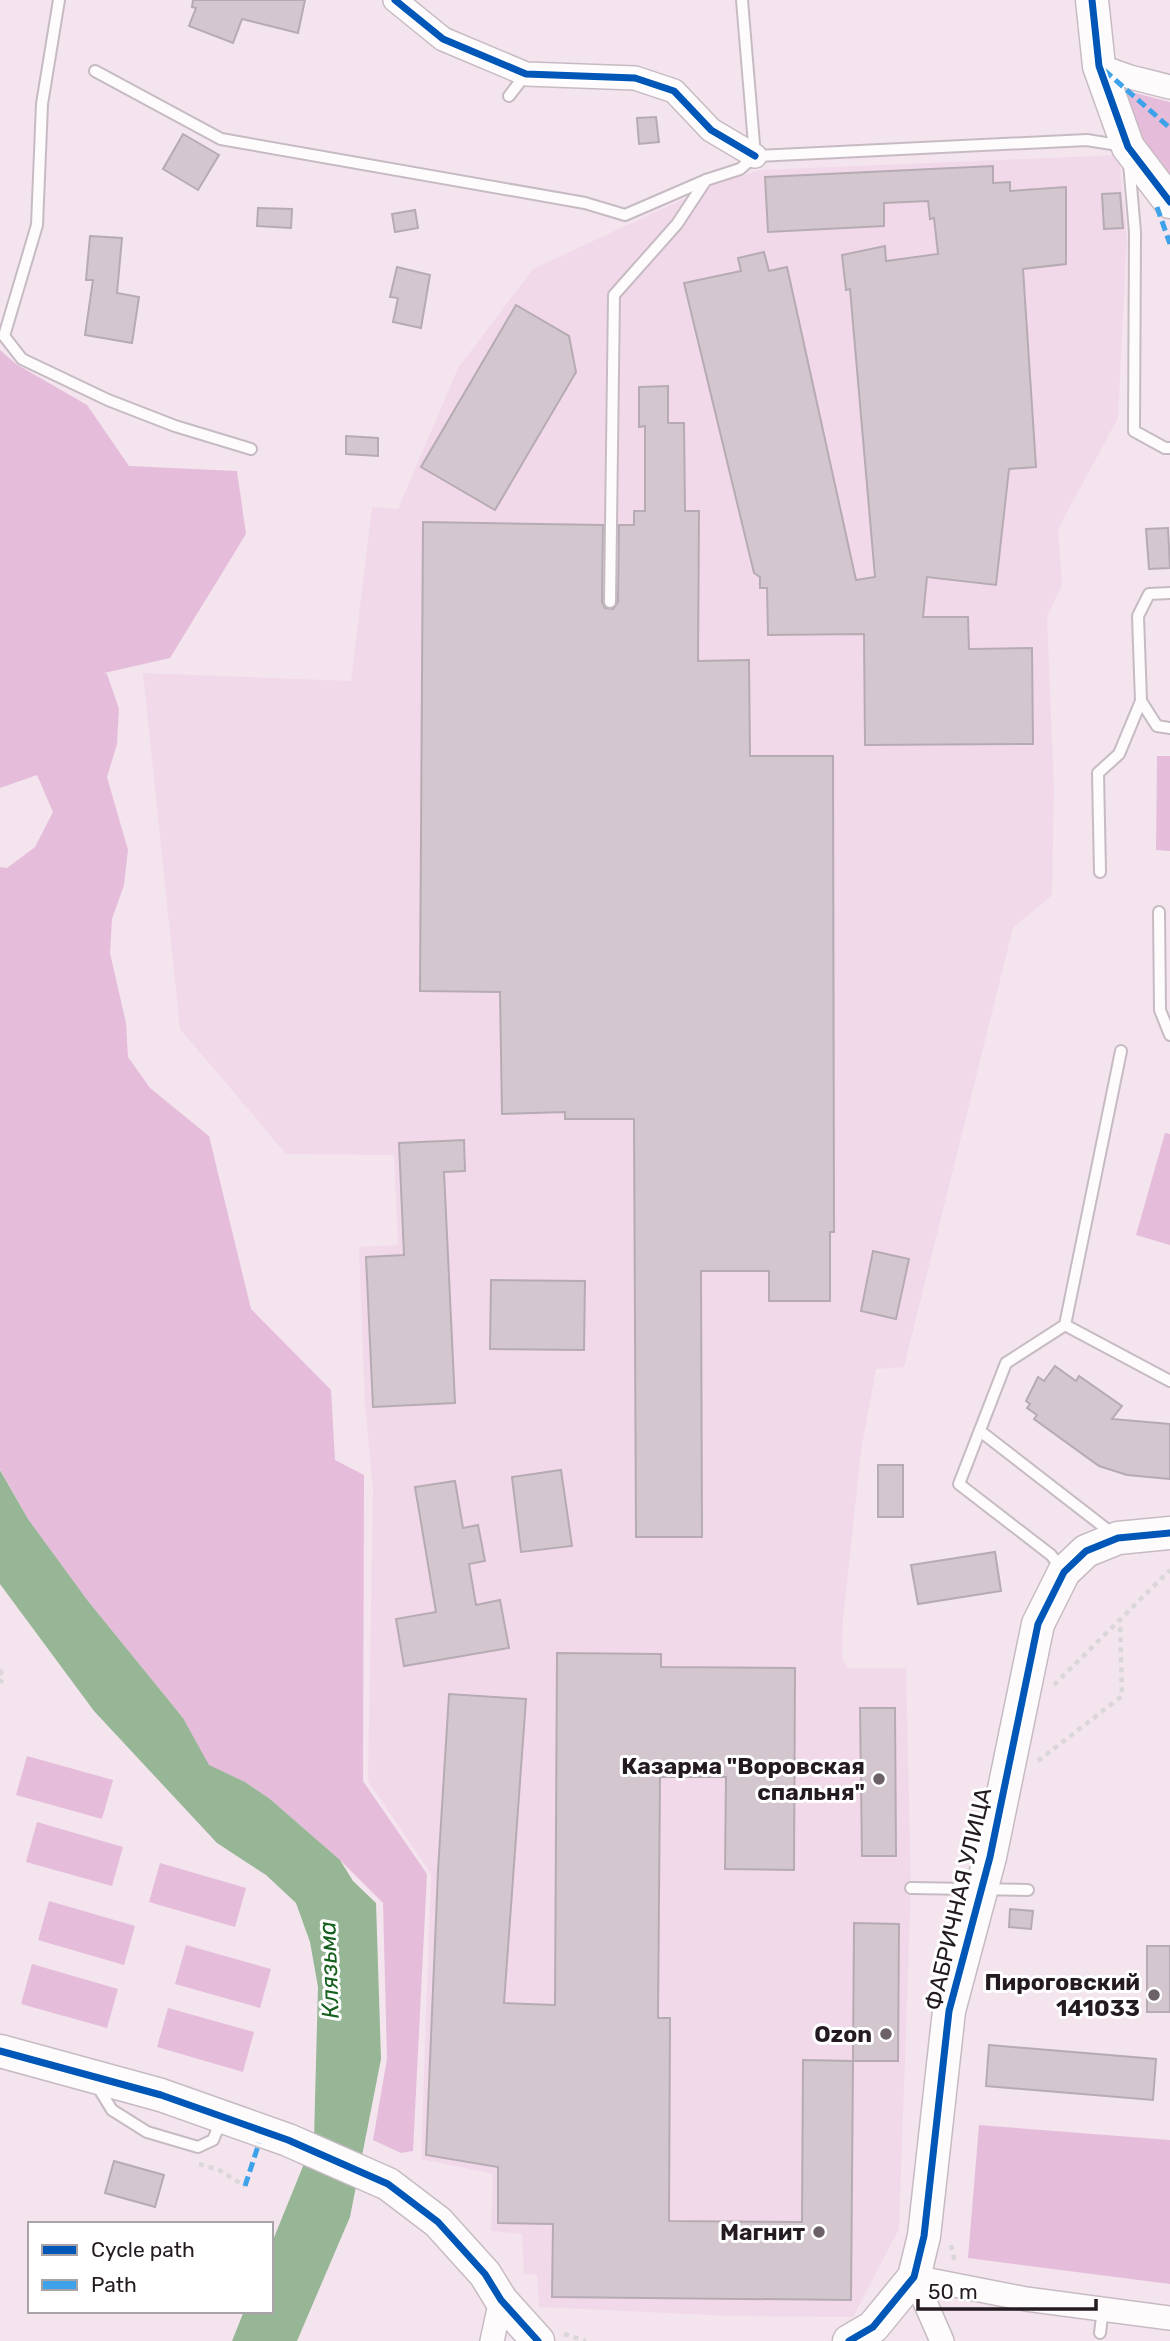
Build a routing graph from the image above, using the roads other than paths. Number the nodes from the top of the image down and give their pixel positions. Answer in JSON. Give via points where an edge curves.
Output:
{"nodes":[{"id":1,"x":59,"y":0,"type":"edge"},
{"id":2,"x":395,"y":0,"type":"edge"},
{"id":3,"x":742,"y":0,"type":"edge"},
{"id":4,"x":1092,"y":0,"type":"edge"},
{"id":5,"x":1099,"y":65,"type":"junction"},
{"id":6,"x":95,"y":71,"type":"dead end"},
{"id":7,"x":526,"y":74,"type":"junction"},
{"id":8,"x":1170,"y":88,"type":"edge"},
{"id":9,"x":509,"y":96,"type":"dead end"},
{"id":10,"x":1128,"y":147,"type":"junction"},
{"id":11,"x":755,"y":156,"type":"junction"},
{"id":12,"x":706,"y":180,"type":"junction"},
{"id":13,"x":1170,"y":202,"type":"edge"},
{"id":14,"x":1170,"y":448,"type":"edge"},
{"id":15,"x":251,"y":449,"type":"dead end"},
{"id":16,"x":1170,"y":593,"type":"edge"},
{"id":17,"x":610,"y":602,"type":"dead end"},
{"id":18,"x":1141,"y":701,"type":"junction"},
{"id":19,"x":1170,"y":728,"type":"edge"},
{"id":20,"x":1100,"y":872,"type":"dead end"},
{"id":21,"x":1159,"y":912,"type":"dead end"},
{"id":22,"x":1170,"y":1035,"type":"edge"},
{"id":23,"x":1121,"y":1051,"type":"dead end"},
{"id":24,"x":1065,"y":1325,"type":"junction"},
{"id":25,"x":1170,"y":1381,"type":"edge"},
{"id":26,"x":981,"y":1431,"type":"junction"},
{"id":27,"x":1170,"y":1533,"type":"edge"},
{"id":28,"x":1118,"y":1538,"type":"junction"},
{"id":29,"x":1064,"y":1572,"type":"junction"},
{"id":30,"x":911,"y":1888,"type":"dead end"},
{"id":31,"x":981,"y":1888,"type":"junction"},
{"id":32,"x":1028,"y":1890,"type":"dead end"},
{"id":33,"x":0,"y":2051,"type":"edge"},
{"id":34,"x":914,"y":2277,"type":"junction"},
{"id":35,"x":500,"y":2300,"type":"junction"},
{"id":36,"x":1103,"y":2309,"type":"junction"},
{"id":37,"x":1170,"y":2318,"type":"edge"},
{"id":38,"x":1100,"y":2333,"type":"dead end"},
{"id":39,"x":492,"y":2341,"type":"edge"},
{"id":40,"x":538,"y":2341,"type":"edge"},
{"id":41,"x":849,"y":2341,"type":"edge"},
{"id":42,"x":942,"y":2341,"type":"edge"}],
"edges":[{"from":1,"to":15,"type":"lane","via":[[42,104],[37,225],[4,336],[22,359],[108,400]]},
{"from":2,"to":7,"type":"street","via":[[443,38]]},
{"from":3,"to":11,"type":"lane"},
{"from":4,"to":5,"type":"street"},
{"from":5,"to":8,"type":"street"},
{"from":5,"to":10,"type":"street"},
{"from":6,"to":12,"type":"lane","via":[[221,139],[585,203],[625,215]]},
{"from":7,"to":9,"type":"lane"},
{"from":7,"to":11,"type":"street","via":[[635,78],[674,91],[711,130]]},
{"from":10,"to":11,"type":"lane","via":[[1087,140]]},
{"from":10,"to":13,"type":"street"},
{"from":10,"to":14,"type":"lane","via":[[1135,232],[1134,431]]},
{"from":11,"to":12,"type":"lane","via":[[740,169]]},
{"from":12,"to":17,"type":"lane","via":[[677,224],[614,295]]},
{"from":16,"to":18,"type":"lane","via":[[1149,594],[1138,616]]},
{"from":18,"to":19,"type":"lane","via":[[1157,726]]},
{"from":18,"to":20,"type":"lane","via":[[1119,754],[1098,773]]},
{"from":21,"to":22,"type":"lane","via":[[1160,1010]]},
{"from":23,"to":24,"type":"lane"},
{"from":24,"to":25,"type":"lane"},
{"from":24,"to":26,"type":"lane","via":[[1006,1363]]},
{"from":26,"to":28,"type":"lane"},
{"from":26,"to":29,"type":"lane","via":[[959,1484],[1051,1555]]},
{"from":27,"to":28,"type":"street"},
{"from":28,"to":29,"type":"street","via":[[1086,1551]]},
{"from":29,"to":31,"type":"street","name":"ФАБРИЧНАЯ УЛИЦА","via":[[1038,1624]]},
{"from":30,"to":31,"type":"lane"},
{"from":31,"to":32,"type":"lane"},
{"from":31,"to":34,"type":"street","name":"ФАБРИЧНАЯ УЛИЦА","via":[[949,2011],[924,2236]]},
{"from":33,"to":35,"type":"street","via":[[223,2116],[388,2184],[438,2222],[485,2274]]},
{"from":34,"to":36,"type":"street"},
{"from":34,"to":41,"type":"street","name":"ФАБРИЧНАЯ УЛИЦА","via":[[873,2327]]},
{"from":34,"to":42,"type":"street"},
{"from":35,"to":39,"type":"street"},
{"from":35,"to":40,"type":"street"},
{"from":36,"to":37,"type":"street"},
{"from":36,"to":38,"type":"lane"}]}
